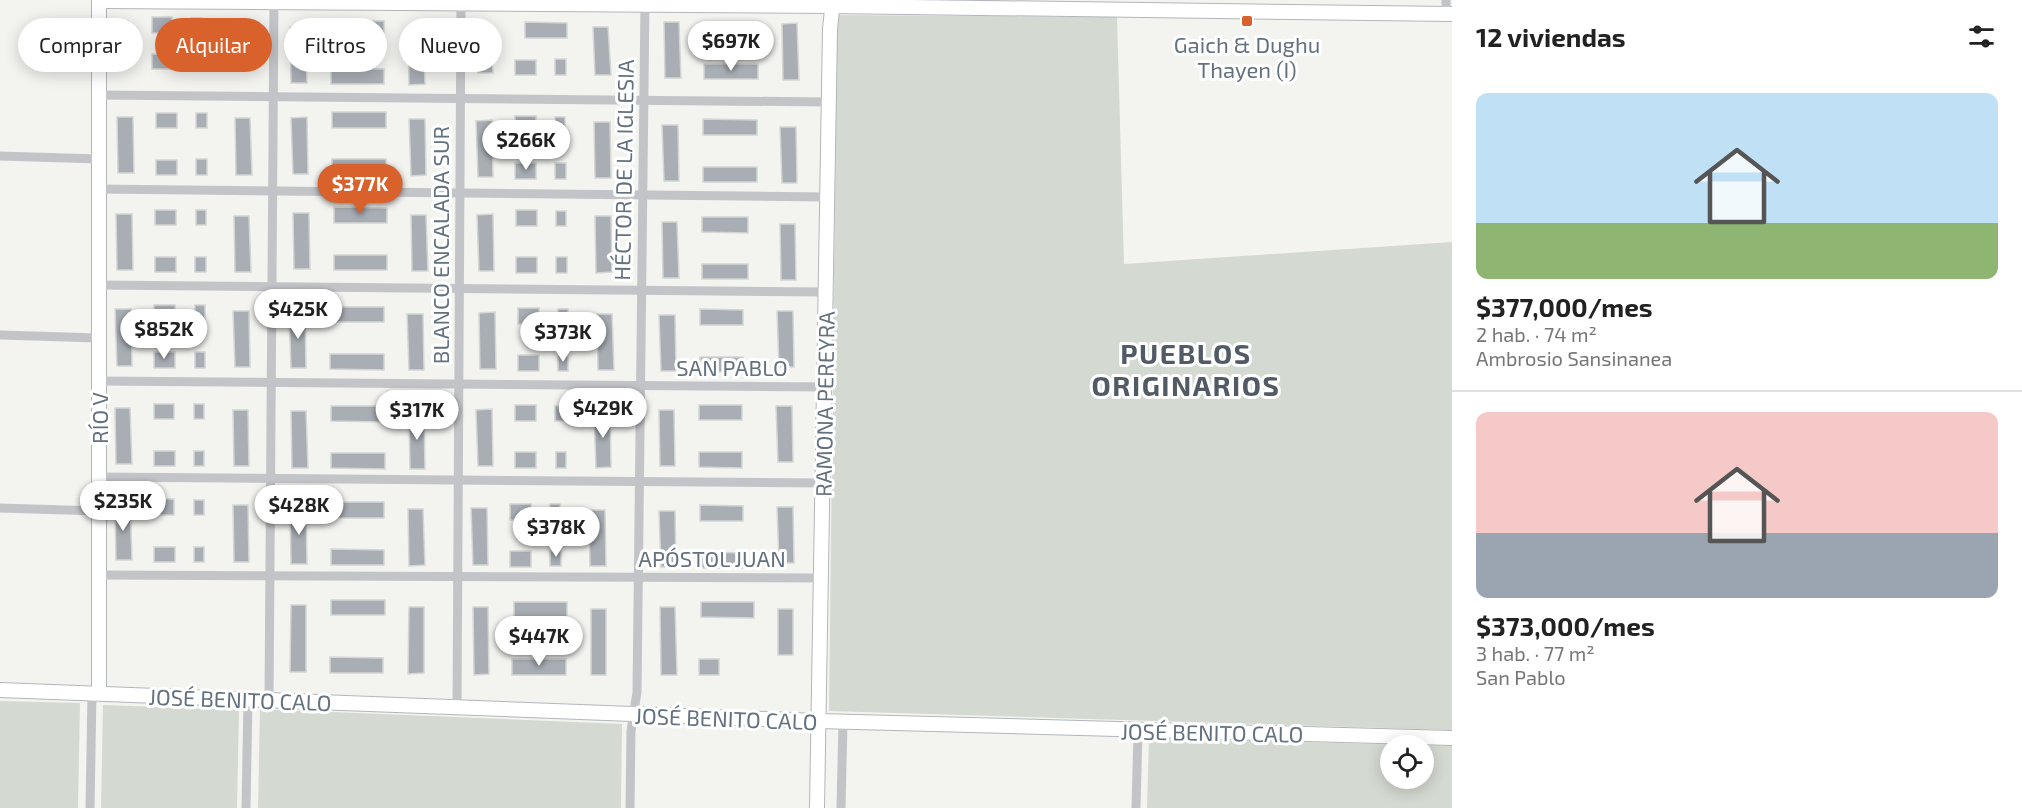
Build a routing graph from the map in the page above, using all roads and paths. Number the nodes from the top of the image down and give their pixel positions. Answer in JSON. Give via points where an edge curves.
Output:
{"nodes":[{"id":1,"x":99,"y":1,"type":"edge"},
{"id":2,"x":274,"y":1,"type":"edge"},
{"id":3,"x":461,"y":2,"type":"edge"},
{"id":4,"x":645,"y":2,"type":"edge"},
{"id":5,"x":832,"y":3,"type":"edge"},
{"id":6,"x":936,"y":3,"type":"edge"},
{"id":7,"x":1040,"y":4,"type":"edge"},
{"id":8,"x":1139,"y":5,"type":"edge"},
{"id":9,"x":1240,"y":6,"type":"edge"},
{"id":10,"x":1342,"y":6,"type":"edge"},
{"id":11,"x":1448,"y":9,"type":"edge"},
{"id":12,"x":99,"y":95,"type":"junction"},
{"id":13,"x":273,"y":97,"type":"junction"},
{"id":14,"x":460,"y":98,"type":"junction"},
{"id":15,"x":644,"y":100,"type":"junction"},
{"id":16,"x":829,"y":102,"type":"junction"},
{"id":17,"x":0,"y":156,"type":"edge"},
{"id":18,"x":99,"y":159,"type":"junction"},
{"id":19,"x":99,"y":189,"type":"junction"},
{"id":20,"x":273,"y":191,"type":"junction"},
{"id":21,"x":460,"y":193,"type":"junction"},
{"id":22,"x":643,"y":195,"type":"junction"},
{"id":23,"x":827,"y":197,"type":"junction"},
{"id":24,"x":99,"y":285,"type":"junction"},
{"id":25,"x":272,"y":286,"type":"junction"},
{"id":26,"x":459,"y":288,"type":"junction"},
{"id":27,"x":642,"y":290,"type":"junction"},
{"id":28,"x":826,"y":292,"type":"junction"},
{"id":29,"x":0,"y":335,"type":"edge"},
{"id":30,"x":99,"y":338,"type":"junction"},
{"id":31,"x":99,"y":381,"type":"junction"},
{"id":32,"x":271,"y":382,"type":"junction"},
{"id":33,"x":459,"y":384,"type":"junction"},
{"id":34,"x":641,"y":386,"type":"junction"},
{"id":35,"x":824,"y":387,"type":"junction"},
{"id":36,"x":99,"y":477,"type":"junction"},
{"id":37,"x":271,"y":479,"type":"junction"},
{"id":38,"x":459,"y":480,"type":"junction"},
{"id":39,"x":640,"y":481,"type":"junction"},
{"id":40,"x":822,"y":483,"type":"junction"},
{"id":41,"x":0,"y":508,"type":"edge"},
{"id":42,"x":99,"y":511,"type":"junction"},
{"id":43,"x":99,"y":575,"type":"junction"},
{"id":44,"x":270,"y":576,"type":"junction"},
{"id":45,"x":458,"y":577,"type":"junction"},
{"id":46,"x":639,"y":578,"type":"junction"},
{"id":47,"x":821,"y":579,"type":"junction"},
{"id":48,"x":0,"y":690,"type":"edge"},
{"id":49,"x":95,"y":693,"type":"junction"},
{"id":50,"x":248,"y":699,"type":"junction"},
{"id":51,"x":269,"y":700,"type":"junction"},
{"id":52,"x":458,"y":707,"type":"junction"},
{"id":53,"x":634,"y":714,"type":"junction"},
{"id":54,"x":818,"y":722,"type":"junction"},
{"id":55,"x":843,"y":722,"type":"junction"},
{"id":56,"x":1138,"y":730,"type":"junction"},
{"id":57,"x":1452,"y":738,"type":"edge"},
{"id":58,"x":90,"y":808,"type":"edge"},
{"id":59,"x":246,"y":808,"type":"edge"},
{"id":60,"x":630,"y":808,"type":"edge"},
{"id":61,"x":817,"y":808,"type":"edge"},
{"id":62,"x":841,"y":808,"type":"edge"},
{"id":63,"x":1137,"y":808,"type":"edge"}],
"edges":[{"from":1,"to":2,"type":"street"},
{"from":1,"to":12,"type":"street","name":"RÍO V"},
{"from":2,"to":3,"type":"street"},
{"from":2,"to":13,"type":"street"},
{"from":3,"to":4,"type":"street"},
{"from":3,"to":14,"type":"street","name":"BLANCO ENCALADA SUR"},
{"from":4,"to":5,"type":"street"},
{"from":4,"to":15,"type":"street","name":"HÉCTOR DE LA IGLESIA"},
{"from":5,"to":6,"type":"street"},
{"from":5,"to":16,"type":"street","name":"RAMONA PEREYRA"},
{"from":6,"to":7,"type":"street"},
{"from":7,"to":8,"type":"street"},
{"from":8,"to":9,"type":"street"},
{"from":9,"to":10,"type":"street"},
{"from":10,"to":11,"type":"street"},
{"from":12,"to":13,"type":"street"},
{"from":12,"to":18,"type":"street","name":"RÍO V"},
{"from":13,"to":14,"type":"street"},
{"from":13,"to":20,"type":"street"},
{"from":14,"to":15,"type":"street"},
{"from":14,"to":21,"type":"street","name":"BLANCO ENCALADA SUR"},
{"from":15,"to":16,"type":"street"},
{"from":15,"to":22,"type":"street","name":"HÉCTOR DE LA IGLESIA"},
{"from":16,"to":23,"type":"street","name":"RAMONA PEREYRA"},
{"from":17,"to":18,"type":"street"},
{"from":18,"to":19,"type":"street","name":"RÍO V"},
{"from":19,"to":20,"type":"street"},
{"from":19,"to":24,"type":"street","name":"RÍO V"},
{"from":20,"to":21,"type":"street"},
{"from":20,"to":25,"type":"street"},
{"from":21,"to":22,"type":"street"},
{"from":21,"to":26,"type":"street","name":"BLANCO ENCALADA SUR"},
{"from":22,"to":23,"type":"street"},
{"from":22,"to":27,"type":"street","name":"HÉCTOR DE LA IGLESIA"},
{"from":23,"to":28,"type":"street","name":"RAMONA PEREYRA"},
{"from":24,"to":25,"type":"street"},
{"from":24,"to":30,"type":"street","name":"RÍO V"},
{"from":25,"to":26,"type":"street"},
{"from":25,"to":32,"type":"street"},
{"from":26,"to":27,"type":"street"},
{"from":26,"to":33,"type":"street","name":"BLANCO ENCALADA SUR"},
{"from":27,"to":28,"type":"street"},
{"from":27,"to":34,"type":"street","name":"HÉCTOR DE LA IGLESIA"},
{"from":28,"to":35,"type":"street","name":"RAMONA PEREYRA"},
{"from":29,"to":30,"type":"street"},
{"from":30,"to":31,"type":"street","name":"RÍO V"},
{"from":31,"to":32,"type":"street","name":"SAN PABLO"},
{"from":31,"to":36,"type":"street","name":"RÍO V"},
{"from":32,"to":33,"type":"street","name":"SAN PABLO"},
{"from":32,"to":37,"type":"street"},
{"from":33,"to":34,"type":"street","name":"SAN PABLO"},
{"from":33,"to":38,"type":"street","name":"BLANCO ENCALADA SUR"},
{"from":34,"to":35,"type":"street","name":"SAN PABLO"},
{"from":34,"to":39,"type":"street","name":"HÉCTOR DE LA IGLESIA"},
{"from":35,"to":40,"type":"street","name":"RAMONA PEREYRA"},
{"from":36,"to":37,"type":"street"},
{"from":36,"to":42,"type":"street","name":"RÍO V"},
{"from":37,"to":38,"type":"street"},
{"from":37,"to":44,"type":"street"},
{"from":38,"to":39,"type":"street"},
{"from":38,"to":45,"type":"street","name":"BLANCO ENCALADA SUR"},
{"from":39,"to":40,"type":"street"},
{"from":39,"to":46,"type":"street","name":"HÉCTOR DE LA IGLESIA"},
{"from":40,"to":47,"type":"street","name":"RAMONA PEREYRA"},
{"from":41,"to":42,"type":"street"},
{"from":42,"to":43,"type":"street","name":"RÍO V"},
{"from":43,"to":44,"type":"street","name":"APÓSTOL JUAN"},
{"from":43,"to":49,"type":"street","name":"RÍO V"},
{"from":44,"to":45,"type":"street","name":"APÓSTOL JUAN"},
{"from":44,"to":51,"type":"street"},
{"from":45,"to":46,"type":"street","name":"APÓSTOL JUAN"},
{"from":45,"to":52,"type":"street","name":"BLANCO ENCALADA SUR"},
{"from":46,"to":47,"type":"street","name":"APÓSTOL JUAN"},
{"from":46,"to":53,"type":"street","name":"HÉCTOR DE LA IGLESIA"},
{"from":47,"to":54,"type":"street","name":"RAMONA PEREYRA"},
{"from":48,"to":49,"type":"street","name":"JOSÉ BENITO CALO"},
{"from":49,"to":50,"type":"street","name":"JOSÉ BENITO CALO"},
{"from":49,"to":58,"type":"street","name":"RÍO V"},
{"from":50,"to":51,"type":"street","name":"JOSÉ BENITO CALO"},
{"from":50,"to":59,"type":"street"},
{"from":51,"to":52,"type":"street","name":"JOSÉ BENITO CALO"},
{"from":52,"to":53,"type":"street","name":"JOSÉ BENITO CALO"},
{"from":53,"to":54,"type":"street","name":"JOSÉ BENITO CALO"},
{"from":53,"to":60,"type":"street","name":"HÉCTOR DE LA IGLESIA","via":[[630,737]]},
{"from":54,"to":55,"type":"street","name":"JOSÉ BENITO CALO"},
{"from":54,"to":61,"type":"street","name":"RAMONA PEREYRA"},
{"from":55,"to":56,"type":"street","name":"JOSÉ BENITO CALO"},
{"from":55,"to":62,"type":"street"},
{"from":56,"to":57,"type":"street","name":"JOSÉ BENITO CALO"},
{"from":56,"to":63,"type":"street"}]}
